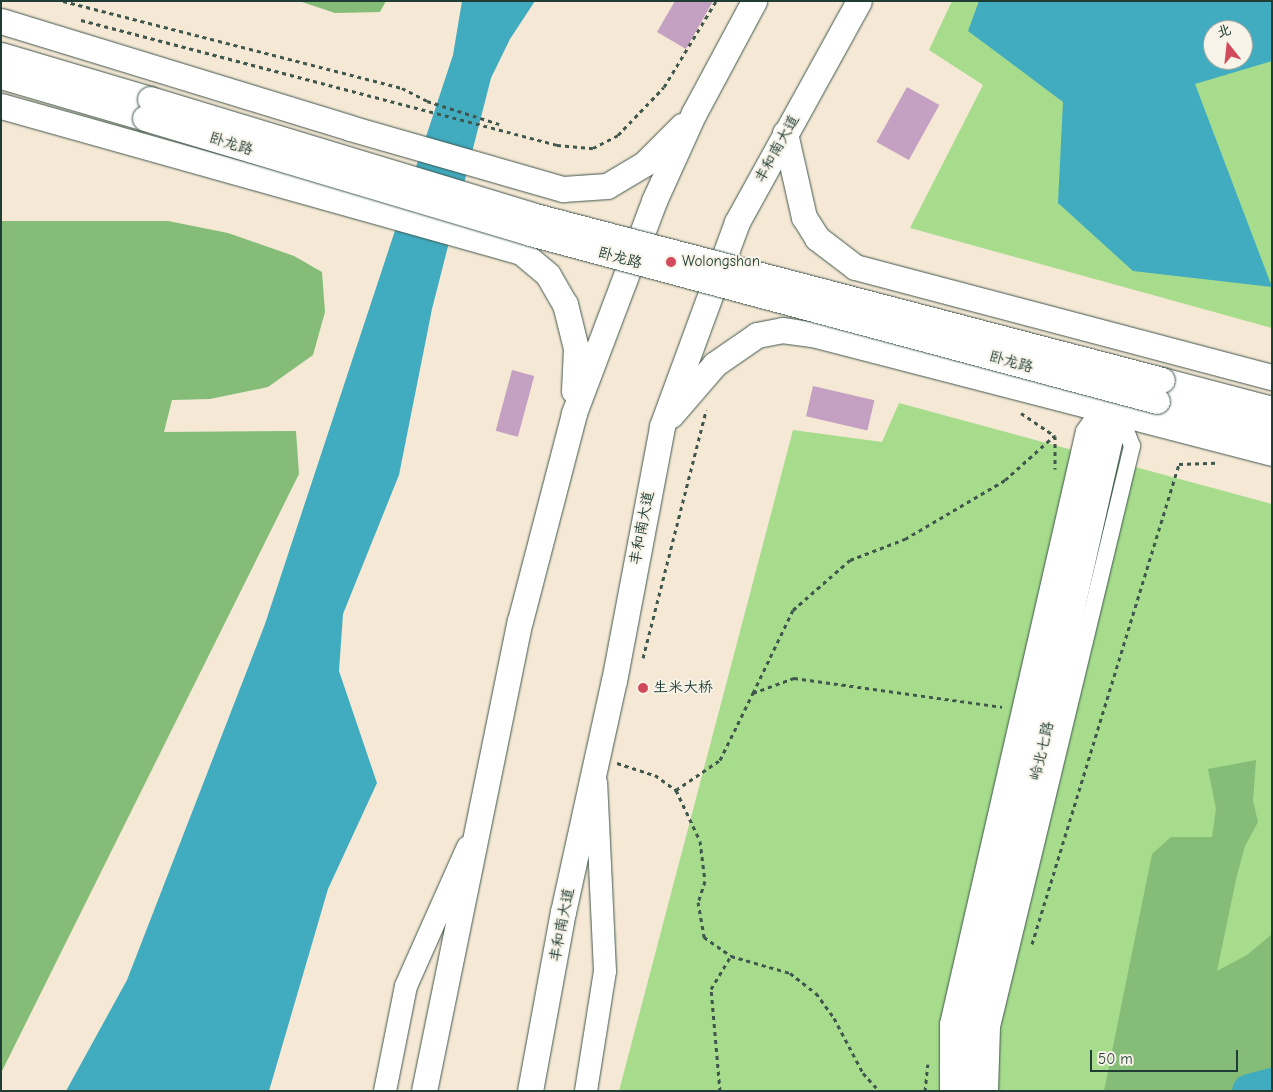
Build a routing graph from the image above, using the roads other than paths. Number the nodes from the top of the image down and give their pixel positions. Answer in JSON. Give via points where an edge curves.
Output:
{"nodes":[{"id":1,"x":754,"y":1,"type":"edge"},
{"id":2,"x":859,"y":1,"type":"edge"},
{"id":3,"x":1,"y":21,"type":"edge"},
{"id":4,"x":1,"y":55,"type":"edge"},
{"id":5,"x":1,"y":76,"type":"edge"},
{"id":6,"x":1,"y":106,"type":"edge"},
{"id":7,"x":148,"y":108,"type":"junction"},
{"id":8,"x":694,"y":113,"type":"junction"},
{"id":9,"x":785,"y":133,"type":"junction"},
{"id":10,"x":1272,"y":377,"type":"edge"},
{"id":11,"x":1160,"y":391,"type":"junction"},
{"id":12,"x":1272,"y":409,"type":"edge"},
{"id":13,"x":1110,"y":410,"type":"junction"},
{"id":14,"x":574,"y":413,"type":"junction"},
{"id":15,"x":662,"y":426,"type":"junction"},
{"id":16,"x":1272,"y":431,"type":"edge"},
{"id":17,"x":1272,"y":454,"type":"edge"},
{"id":18,"x":609,"y":769,"type":"junction"},
{"id":19,"x":479,"y":822,"type":"junction"},
{"id":20,"x":385,"y":1091,"type":"edge"},
{"id":21,"x":424,"y":1091,"type":"edge"},
{"id":22,"x":530,"y":1091,"type":"edge"},
{"id":23,"x":586,"y":1091,"type":"edge"},
{"id":24,"x":948,"y":1091,"type":"edge"},
{"id":25,"x":962,"y":1091,"type":"edge"},
{"id":26,"x":979,"y":1091,"type":"edge"},
{"id":27,"x":990,"y":1091,"type":"edge"}],
"edges":[{"from":1,"to":8,"type":"main road"},
{"from":2,"to":9,"type":"main road","name":"丰和南大道"},
{"from":3,"to":8,"type":"main road","via":[[350,128],[563,189],[607,186],[644,164]]},
{"from":4,"to":7,"type":"main road","name":"卧龙路"},
{"from":5,"to":7,"type":"main road","name":"卧龙路"},
{"from":6,"to":14,"type":"main road","name":"卧龙路","via":[[521,252],[548,275],[565,304],[576,348]]},
{"from":7,"to":11,"type":"main road","name":"卧龙路","bridge":true,"via":[[530,233]]},
{"from":8,"to":14,"type":"main road","via":[[654,201]]},
{"from":9,"to":10,"type":"main road","via":[[804,217],[818,238],[855,267]]},
{"from":9,"to":15,"type":"main road","name":"丰和南大道","via":[[737,222]]},
{"from":11,"to":12,"type":"main road","name":"卧龙路"},
{"from":11,"to":16,"type":"main road","name":"卧龙路"},
{"from":13,"to":15,"type":"main road","name":"卧龙路","via":[[812,334],[782,330],[757,335],[715,364]]},
{"from":13,"to":17,"type":"main road","name":"卧龙路"},
{"from":13,"to":24,"type":"street","via":[[1084,431],[950,1014]]},
{"from":13,"to":25,"type":"street","via":[[963,1029]]},
{"from":13,"to":26,"type":"street","name":"岭北七路","via":[[980,1028]]},
{"from":13,"to":27,"type":"street","via":[[1132,446],[992,1027]]},
{"from":14,"to":19,"type":"main road","via":[[520,621]]},
{"from":15,"to":18,"type":"main road","name":"丰和南大道"},
{"from":18,"to":22,"type":"main road","name":"丰和南大道","via":[[563,912]]},
{"from":18,"to":23,"type":"main road","via":[[605,971]]},
{"from":19,"to":20,"type":"main road","via":[[406,986]]},
{"from":19,"to":21,"type":"main road"}]}
